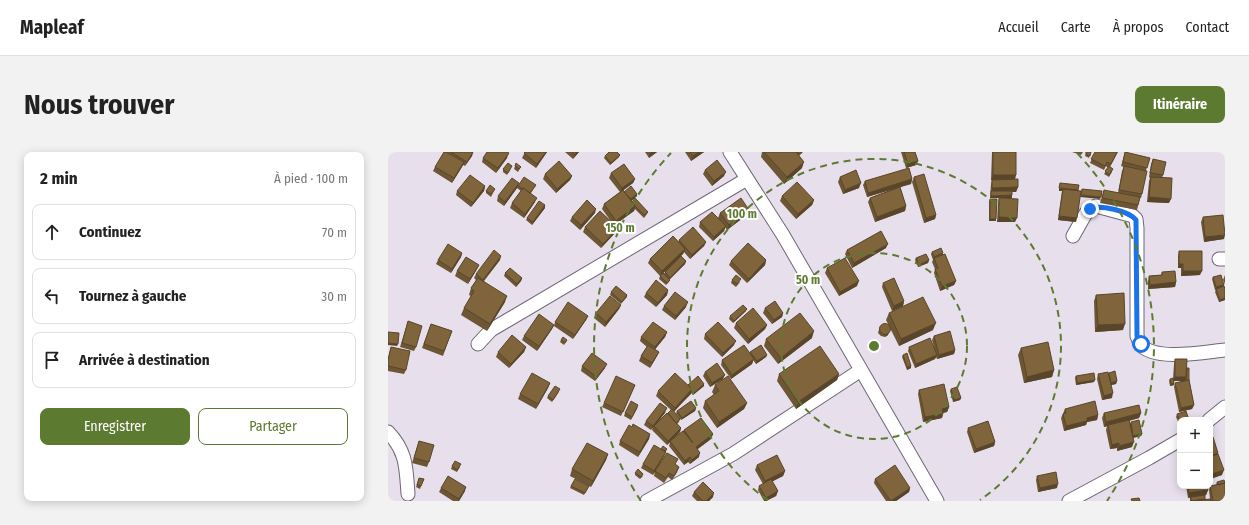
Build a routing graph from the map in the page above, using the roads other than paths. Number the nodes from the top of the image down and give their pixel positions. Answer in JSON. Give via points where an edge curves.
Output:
{"nodes":[{"id":1,"x":730,"y":152,"type":"edge"},
{"id":2,"x":747,"y":179,"type":"junction"},
{"id":3,"x":1073,"y":236,"type":"dead end"},
{"id":4,"x":478,"y":344,"type":"dead end"},
{"id":5,"x":1225,"y":350,"type":"edge"},
{"id":6,"x":861,"y":370,"type":"junction"},
{"id":7,"x":1225,"y":407,"type":"edge"},
{"id":8,"x":1213,"y":417,"type":"edge"},
{"id":9,"x":388,"y":432,"type":"edge"},
{"id":10,"x":1177,"y":442,"type":"edge"},
{"id":11,"x":408,"y":494,"type":"dead end"},
{"id":12,"x":647,"y":501,"type":"edge"},
{"id":13,"x":937,"y":501,"type":"edge"},
{"id":14,"x":1069,"y":501,"type":"edge"}],
"edges":[{"from":1,"to":2,"type":"street"},
{"from":2,"to":4,"type":"street","via":[[491,330]]},
{"from":2,"to":6,"type":"street","via":[[783,235]]},
{"from":3,"to":5,"type":"street","via":[[1086,213],[1096,206],[1133,216],[1137,228],[1137,336],[1141,344],[1150,351],[1160,354]]},
{"from":6,"to":12,"type":"street","via":[[733,454]]},
{"from":6,"to":13,"type":"street"},
{"from":7,"to":8,"type":"street"},
{"from":9,"to":11,"type":"street","via":[[397,442],[403,456]]},
{"from":10,"to":14,"type":"street"}]}
